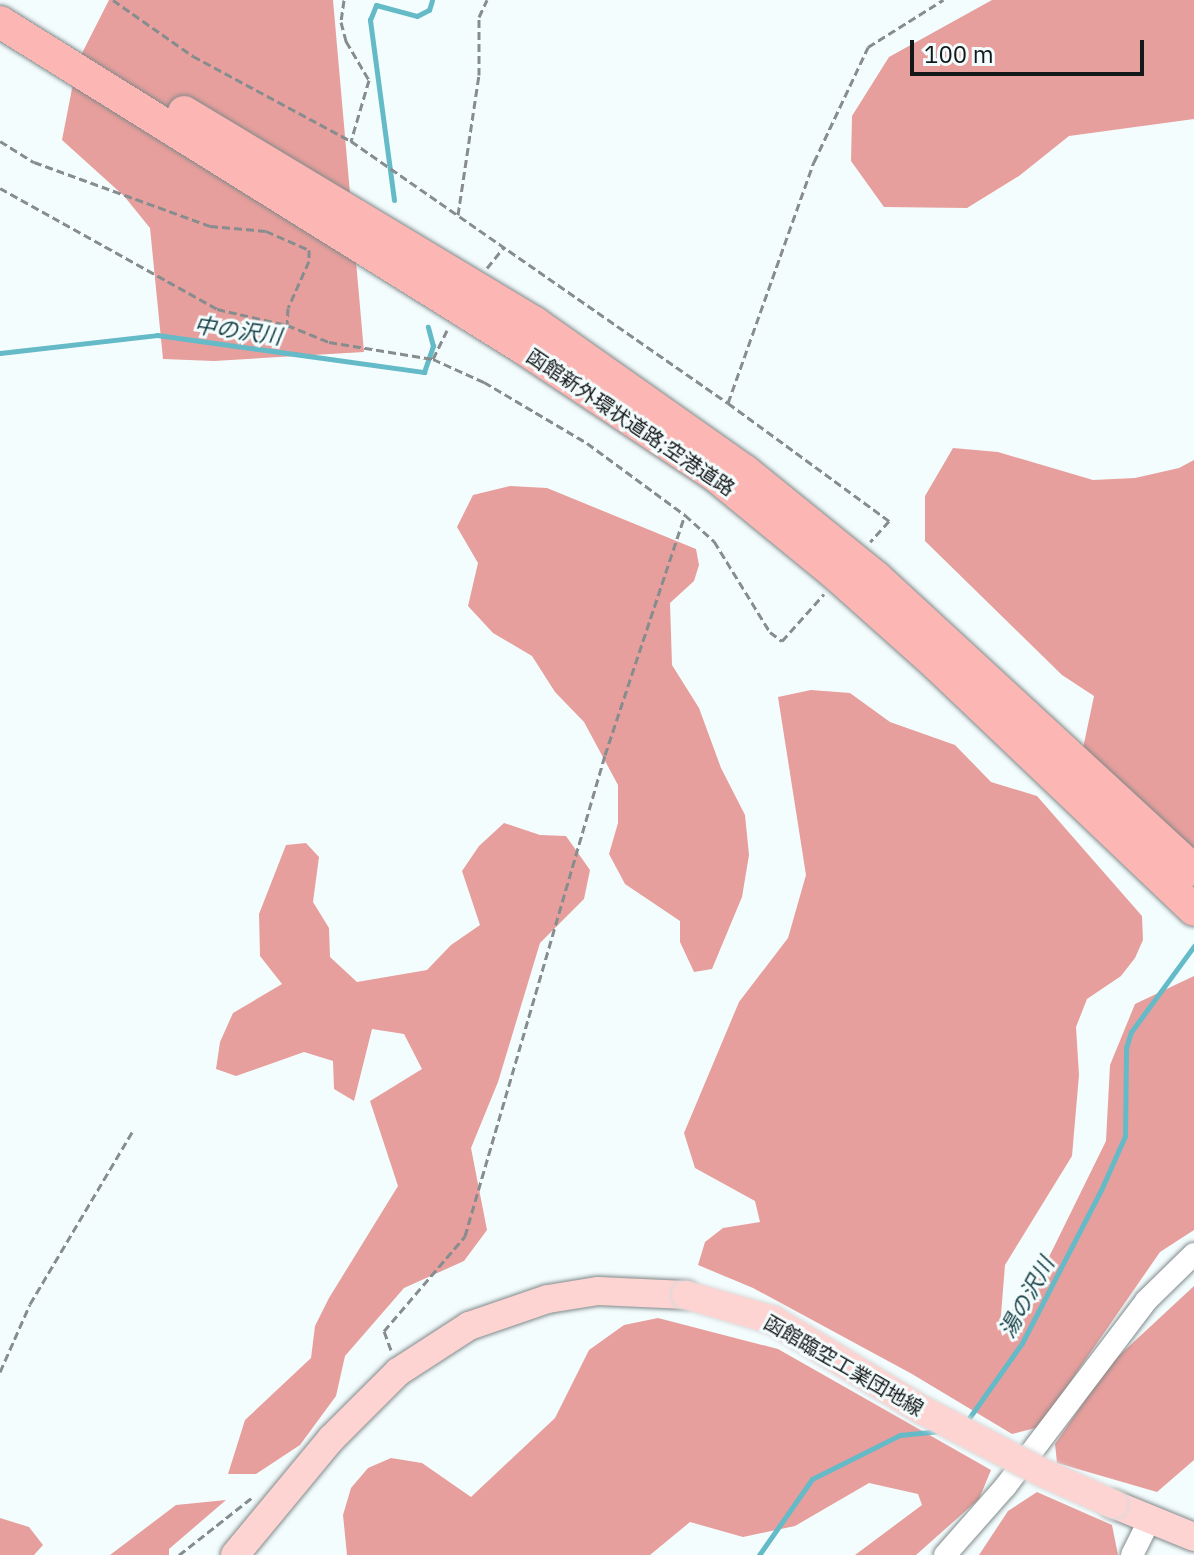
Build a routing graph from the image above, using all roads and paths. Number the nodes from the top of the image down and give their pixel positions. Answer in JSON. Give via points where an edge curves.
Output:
{"nodes":[{"id":1,"x":113,"y":0,"type":"edge"},
{"id":2,"x":344,"y":0,"type":"edge"},
{"id":3,"x":487,"y":0,"type":"edge"},
{"id":4,"x":943,"y":0,"type":"edge"},
{"id":5,"x":0,"y":1,"type":"edge"},
{"id":6,"x":0,"y":22,"type":"edge"},
{"id":7,"x":0,"y":141,"type":"edge"},
{"id":8,"x":351,"y":141,"type":"junction"},
{"id":9,"x":0,"y":188,"type":"edge"},
{"id":10,"x":458,"y":215,"type":"junction"},
{"id":11,"x":504,"y":247,"type":"junction"},
{"id":12,"x":479,"y":277,"type":"dead end"},
{"id":13,"x":454,"y":317,"type":"dead end"},
{"id":14,"x":287,"y":325,"type":"junction"},
{"id":15,"x":433,"y":359,"type":"junction"},
{"id":16,"x":728,"y":403,"type":"junction"},
{"id":17,"x":685,"y":515,"type":"junction"},
{"id":18,"x":862,"y":551,"type":"dead end"},
{"id":19,"x":828,"y":589,"type":"dead end"},
{"id":20,"x":1059,"y":764,"type":"junction"},
{"id":21,"x":1194,"y":870,"type":"edge"},
{"id":22,"x":1194,"y":910,"type":"edge"},
{"id":23,"x":132,"y":1132,"type":"dead end"},
{"id":24,"x":1194,"y":1254,"type":"edge"},
{"id":25,"x":0,"y":1372,"type":"edge"},
{"id":26,"x":398,"y":1372,"type":"junction"},
{"id":27,"x":1150,"y":1519,"type":"junction"},
{"id":28,"x":1194,"y":1537,"type":"edge"},
{"id":29,"x":235,"y":1555,"type":"edge"},
{"id":30,"x":945,"y":1555,"type":"edge"},
{"id":31,"x":1132,"y":1555,"type":"edge"}],
"edges":[{"from":1,"to":8,"type":"path","via":[[193,56]]},
{"from":2,"to":8,"type":"path","via":[[341,22],[346,41],[369,80]]},
{"from":3,"to":10,"type":"path","via":[[479,17],[479,75]]},
{"from":4,"to":16,"type":"path","via":[[868,47],[814,162]]},
{"from":5,"to":20,"type":"highway","name":"函館新外環状道路;空港道路","via":[[548,331],[745,471],[876,577]]},
{"from":6,"to":20,"type":"highway","name":"函館新外環状道路;空港道路","via":[[523,348],[717,477]]},
{"from":7,"to":14,"type":"path","via":[[34,162],[210,226],[266,231],[309,250]]},
{"from":8,"to":10,"type":"path"},
{"from":9,"to":14,"type":"path","via":[[217,309]]},
{"from":10,"to":11,"type":"path"},
{"from":11,"to":12,"type":"path"},
{"from":11,"to":16,"type":"path"},
{"from":13,"to":15,"type":"path"},
{"from":14,"to":15,"type":"path","via":[[329,342]]},
{"from":15,"to":17,"type":"path","via":[[484,382],[587,443]]},
{"from":16,"to":18,"type":"path","via":[[889,521]]},
{"from":17,"to":19,"type":"path","via":[[714,541],[770,632],[782,641]]},
{"from":17,"to":26,"type":"path","via":[[605,755],[465,1236],[384,1331]]},
{"from":20,"to":21,"type":"highway","name":"函館新外環状道路;空港道路"},
{"from":20,"to":22,"type":"highway","name":"函館新外環状道路;空港道路"},
{"from":23,"to":25,"type":"path","via":[[30,1304]]},
{"from":24,"to":30,"type":"street","via":[[1146,1301],[1005,1487]]},
{"from":26,"to":27,"type":"main road","name":"函館臨空工業団地線","bridge":true,"via":[[469,1326],[535,1303],[598,1291],[686,1295],[773,1320],[924,1411],[1041,1472]]},
{"from":26,"to":29,"type":"main road","name":"函館臨空工業団地線","via":[[331,1439]]},
{"from":27,"to":28,"type":"main road","name":"函館臨空工業団地線"},
{"from":27,"to":31,"type":"street"}]}
